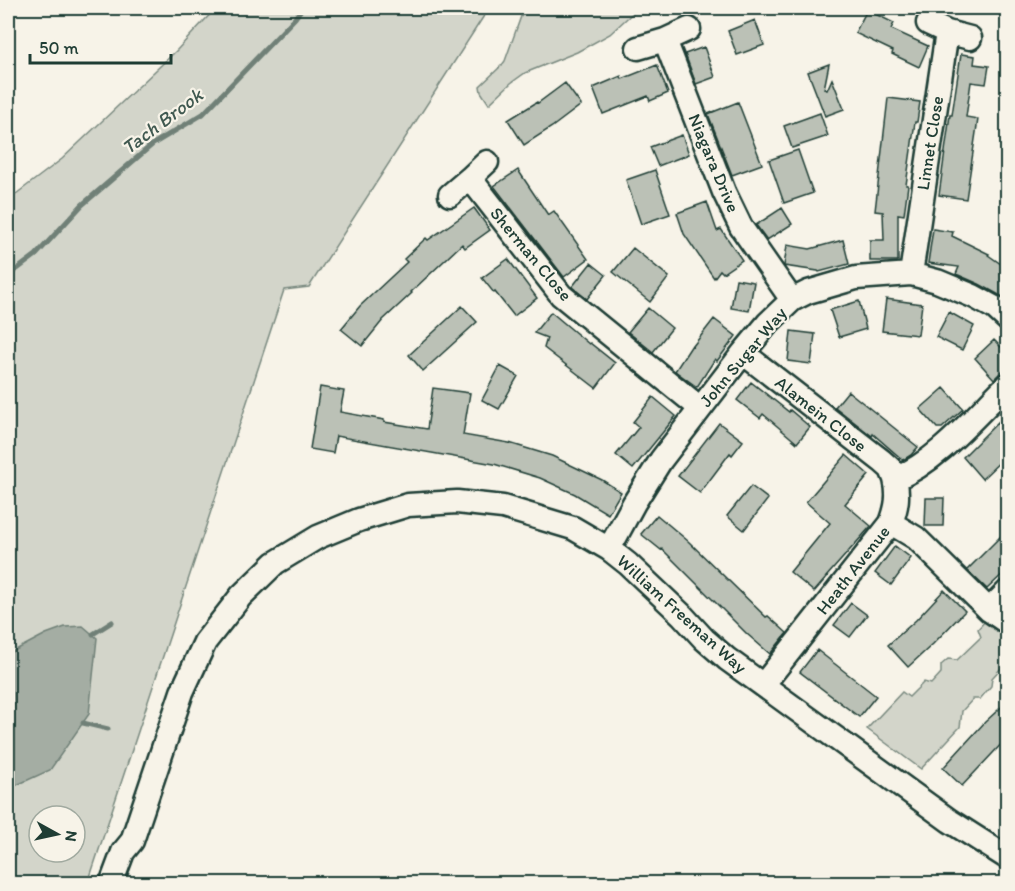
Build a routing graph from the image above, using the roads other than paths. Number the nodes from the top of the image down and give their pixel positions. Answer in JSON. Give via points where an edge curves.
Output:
{"nodes":[{"id":1,"x":688,"y":29,"type":"dead end"},
{"id":2,"x":970,"y":38,"type":"dead end"},
{"id":3,"x":665,"y":40,"type":"junction"},
{"id":4,"x":638,"y":48,"type":"dead end"},
{"id":5,"x":487,"y":162,"type":"dead end"},
{"id":6,"x":470,"y":178,"type":"junction"},
{"id":7,"x":450,"y":195,"type":"dead end"},
{"id":8,"x":910,"y":274,"type":"junction"},
{"id":9,"x":792,"y":300,"type":"junction"},
{"id":10,"x":1008,"y":320,"type":"edge"},
{"id":11,"x":742,"y":353,"type":"junction"},
{"id":12,"x":1008,"y":384,"type":"edge"},
{"id":13,"x":700,"y":408,"type":"junction"},
{"id":14,"x":895,"y":479,"type":"junction"},
{"id":15,"x":891,"y":523,"type":"junction"},
{"id":16,"x":609,"y":549,"type":"junction"},
{"id":17,"x":1008,"y":591,"type":"edge"},
{"id":18,"x":998,"y":616,"type":"edge"},
{"id":19,"x":763,"y":685,"type":"junction"},
{"id":20,"x":950,"y":821,"type":"junction"},
{"id":21,"x":132,"y":841,"type":"junction"},
{"id":22,"x":1008,"y":858,"type":"edge"},
{"id":23,"x":1008,"y":875,"type":"edge"},
{"id":24,"x":111,"y":884,"type":"edge"},
{"id":25,"x":125,"y":884,"type":"edge"}],
"edges":[{"from":1,"to":3,"type":"street"},
{"from":2,"to":8,"type":"street","name":"Linnet Close","via":[[938,27]]},
{"from":3,"to":4,"type":"street"},
{"from":3,"to":9,"type":"street","name":"Niagara Drive","via":[[741,227]]},
{"from":5,"to":6,"type":"street"},
{"from":6,"to":7,"type":"street"},
{"from":6,"to":13,"type":"street","name":"Sherman Close","via":[[561,296]]},
{"from":8,"to":9,"type":"street","name":"John Sugar Way","via":[[856,278]]},
{"from":8,"to":10,"type":"street","name":"John Sugar Way","via":[[973,296]]},
{"from":9,"to":11,"type":"street","name":"John Sugar Way"},
{"from":11,"to":13,"type":"street","name":"John Sugar Way"},
{"from":11,"to":14,"type":"street","name":"Alamein Close","via":[[882,461]]},
{"from":12,"to":14,"type":"street","via":[[921,466]]},
{"from":13,"to":16,"type":"street","name":"John Sugar Way","via":[[659,464]]},
{"from":14,"to":15,"type":"street","name":"Heath Avenue","via":[[898,496]]},
{"from":15,"to":18,"type":"street","via":[[916,538]]},
{"from":15,"to":19,"type":"street","name":"Heath Avenue"},
{"from":16,"to":19,"type":"street","name":"William Freeman Way","via":[[711,645]]},
{"from":16,"to":21,"type":"street","name":"William Freeman Way","via":[[573,528],[503,507],[458,502],[408,505],[359,520],[318,537],[275,563],[241,596],[205,642],[182,692]]},
{"from":17,"to":18,"type":"street"},
{"from":19,"to":20,"type":"street","name":"William Freeman Way"},
{"from":20,"to":22,"type":"street"},
{"from":20,"to":23,"type":"street"},
{"from":21,"to":24,"type":"street","via":[[123,852]]},
{"from":21,"to":25,"type":"street","via":[[133,857]]}]}
